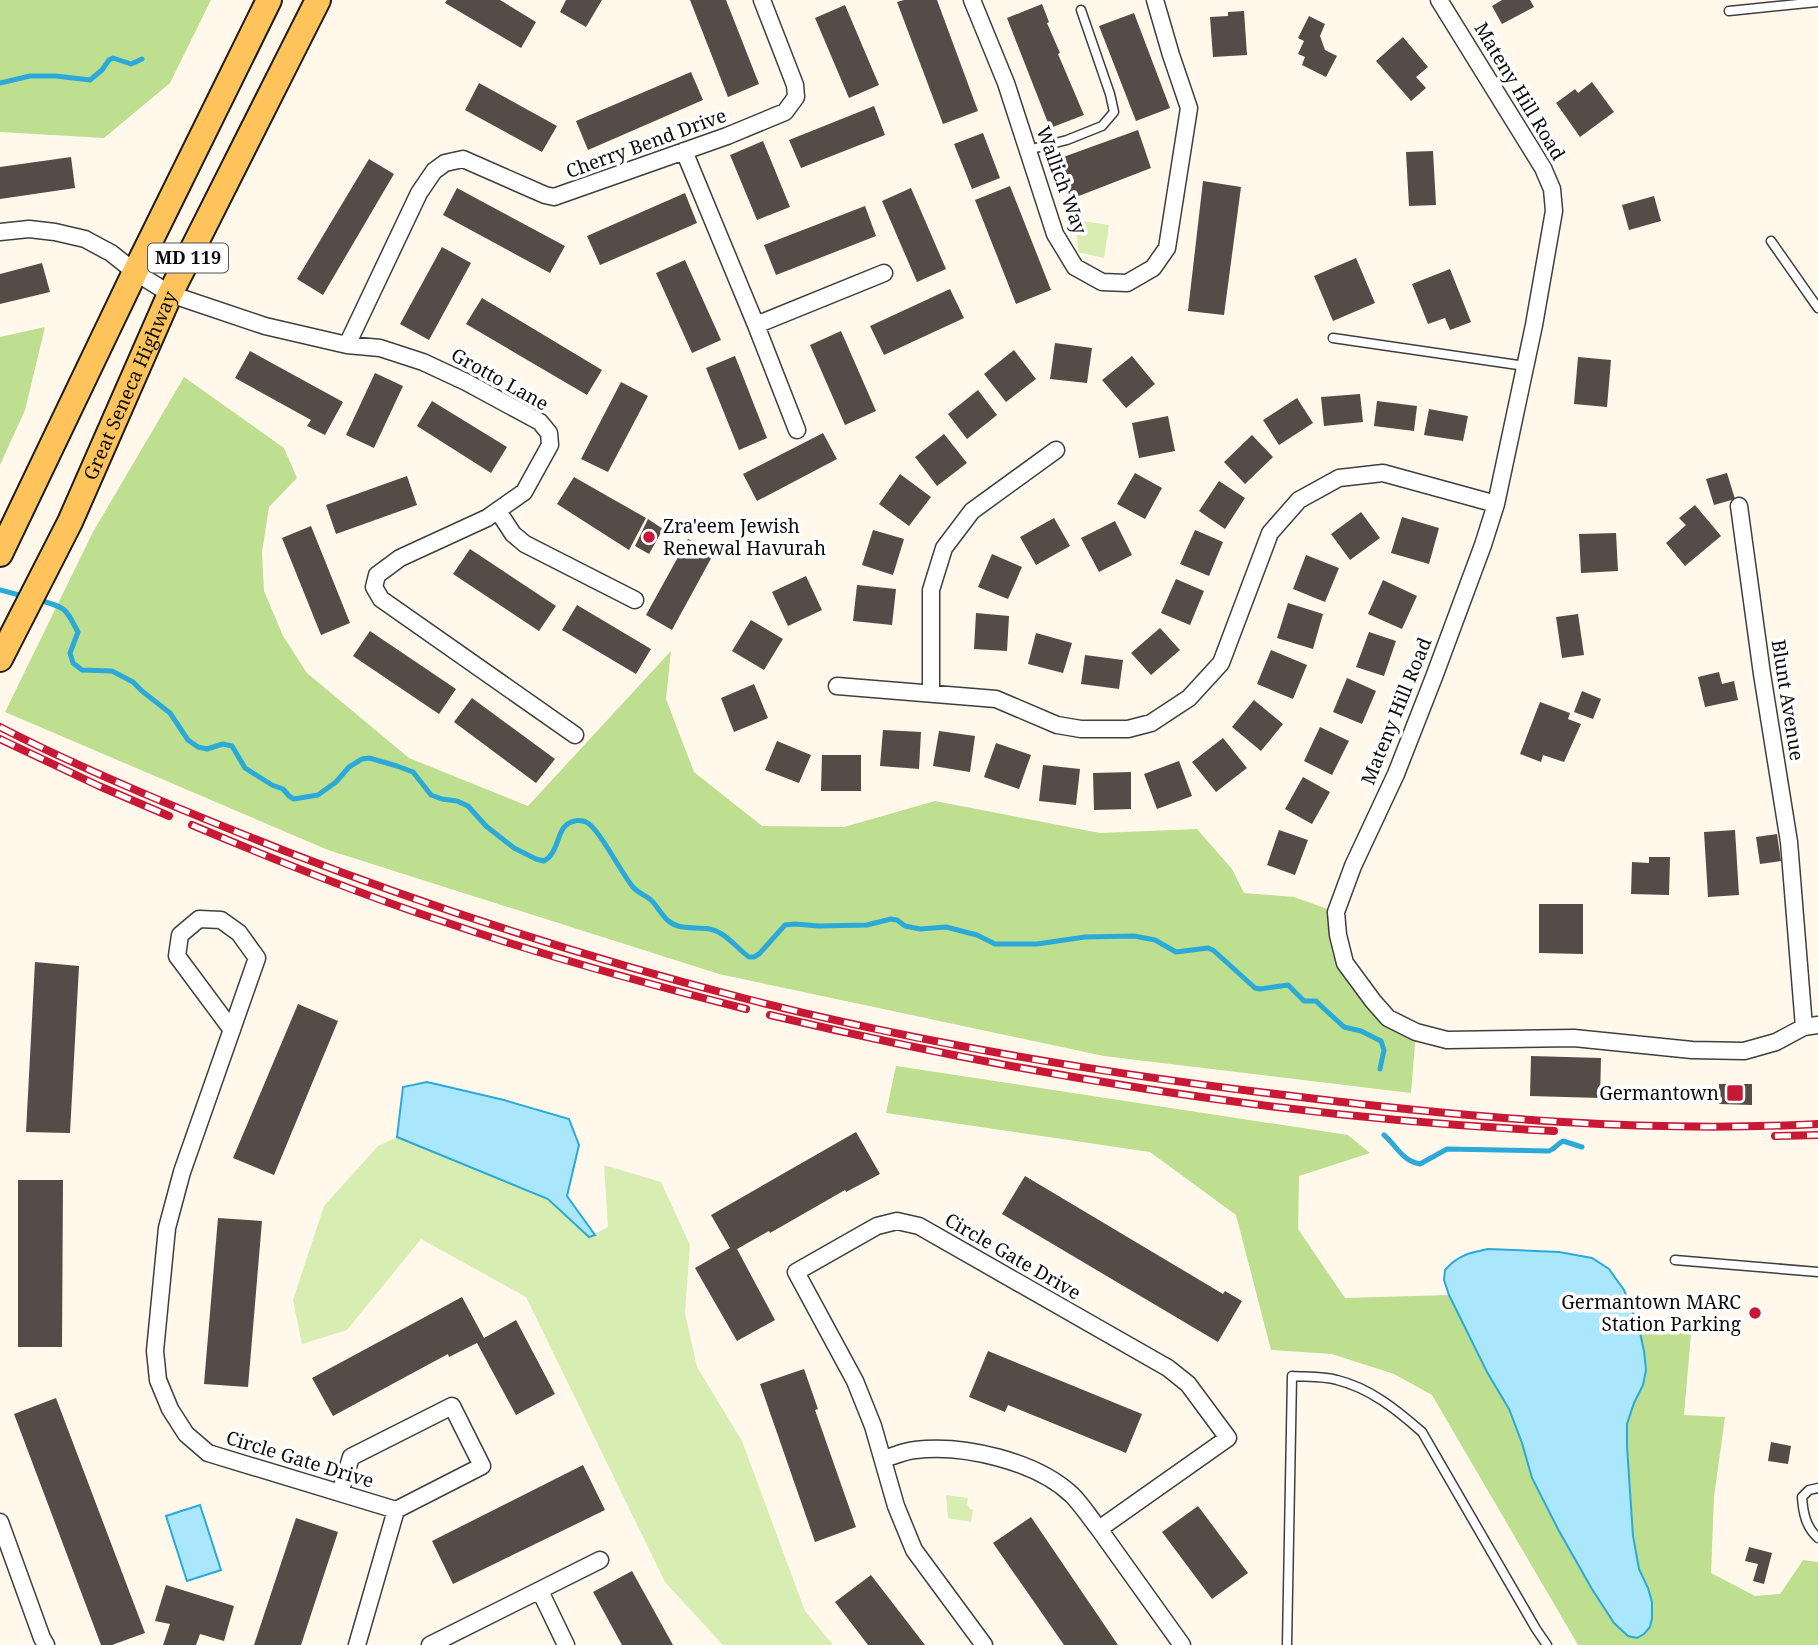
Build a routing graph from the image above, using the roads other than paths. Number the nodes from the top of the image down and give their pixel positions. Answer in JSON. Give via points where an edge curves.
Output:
{"nodes":[{"id":1,"x":269,"y":0,"type":"edge"},
{"id":2,"x":318,"y":0,"type":"edge"},
{"id":3,"x":762,"y":0,"type":"edge"},
{"id":4,"x":972,"y":0,"type":"edge"},
{"id":5,"x":1155,"y":0,"type":"edge"},
{"id":6,"x":1440,"y":0,"type":"edge"},
{"id":7,"x":1818,"y":2,"type":"edge"},
{"id":8,"x":1081,"y":10,"type":"dead end"},
{"id":9,"x":1729,"y":11,"type":"dead end"},
{"id":10,"x":1028,"y":150,"type":"junction"},
{"id":11,"x":684,"y":152,"type":"junction"},
{"id":12,"x":0,"y":232,"type":"edge"},
{"id":13,"x":1771,"y":241,"type":"dead end"},
{"id":14,"x":135,"y":272,"type":"junction"},
{"id":15,"x":884,"y":273,"type":"dead end"},
{"id":16,"x":170,"y":294,"type":"junction"},
{"id":17,"x":1818,"y":307,"type":"edge"},
{"id":18,"x":756,"y":325,"type":"junction"},
{"id":19,"x":1333,"y":338,"type":"dead end"},
{"id":20,"x":347,"y":345,"type":"junction"},
{"id":21,"x":1525,"y":366,"type":"junction"},
{"id":22,"x":797,"y":429,"type":"dead end"},
{"id":23,"x":1056,"y":450,"type":"dead end"},
{"id":24,"x":1496,"y":504,"type":"junction"},
{"id":25,"x":1739,"y":506,"type":"dead end"},
{"id":26,"x":498,"y":510,"type":"junction"},
{"id":27,"x":0,"y":554,"type":"edge"},
{"id":28,"x":635,"y":600,"type":"dead end"},
{"id":29,"x":0,"y":659,"type":"edge"},
{"id":30,"x":837,"y":685,"type":"dead end"},
{"id":31,"x":931,"y":692,"type":"junction"},
{"id":32,"x":575,"y":735,"type":"dead end"},
{"id":33,"x":1811,"y":1026,"type":"edge"},
{"id":34,"x":232,"y":1030,"type":"junction"},
{"id":35,"x":1675,"y":1260,"type":"dead end"},
{"id":36,"x":1818,"y":1272,"type":"edge"},
{"id":37,"x":884,"y":1459,"type":"junction"},
{"id":38,"x":1818,"y":1488,"type":"edge"},
{"id":39,"x":340,"y":1493,"type":"junction"},
{"id":40,"x":396,"y":1510,"type":"junction"},
{"id":41,"x":0,"y":1522,"type":"edge"},
{"id":42,"x":1099,"y":1529,"type":"junction"},
{"id":43,"x":1818,"y":1538,"type":"edge"},
{"id":44,"x":600,"y":1560,"type":"dead end"},
{"id":45,"x":540,"y":1591,"type":"junction"},
{"id":46,"x":46,"y":1645,"type":"edge"},
{"id":47,"x":357,"y":1645,"type":"edge"},
{"id":48,"x":430,"y":1645,"type":"edge"},
{"id":49,"x":566,"y":1645,"type":"edge"},
{"id":50,"x":984,"y":1645,"type":"edge"},
{"id":51,"x":1182,"y":1645,"type":"edge"},
{"id":52,"x":1287,"y":1645,"type":"edge"},
{"id":53,"x":1547,"y":1645,"type":"edge"}],
"edges":[{"from":1,"to":14,"type":"main road","number":"MD 119"},
{"from":2,"to":16,"type":"main road","name":"Great Seneca Highway","number":"MD 119"},
{"from":3,"to":11,"type":"street","name":"Cherry Bend Drive","via":[[796,97],[785,112]]},
{"from":4,"to":10,"type":"street","name":"Wallich Way"},
{"from":5,"to":10,"type":"street","name":"Wallich Way","via":[[1189,108],[1167,248],[1153,268],[1127,283],[1102,282],[1075,267],[1055,234]]},
{"from":6,"to":21,"type":"street","name":"Mateny Hill Road","via":[[1552,189],[1554,211]]},
{"from":7,"to":9,"type":"lane"},
{"from":8,"to":10,"type":"lane","via":[[1114,112],[1102,126]]},
{"from":11,"to":18,"type":"street"},
{"from":11,"to":20,"type":"street","name":"Cherry Bend Drive","via":[[554,197],[463,159],[445,163],[419,193]]},
{"from":12,"to":14,"type":"street","name":"Grotto Lane","via":[[29,229],[85,239]]},
{"from":13,"to":17,"type":"lane"},
{"from":14,"to":16,"type":"street","name":"Grotto Lane"},
{"from":14,"to":27,"type":"main road","number":"MD 119"},
{"from":15,"to":18,"type":"street"},
{"from":16,"to":20,"type":"street","name":"Grotto Lane","via":[[265,326]]},
{"from":16,"to":29,"type":"main road","name":"Great Seneca Highway","number":"MD 119","via":[[70,522]]},
{"from":18,"to":22,"type":"street"},
{"from":19,"to":21,"type":"lane"},
{"from":20,"to":26,"type":"street","name":"Grotto Lane","via":[[380,348],[423,362],[540,422],[549,433],[550,445],[524,492]]},
{"from":21,"to":24,"type":"street","name":"Mateny Hill Road"},
{"from":23,"to":31,"type":"street","via":[[972,511],[944,548],[931,590]]},
{"from":24,"to":31,"type":"street","via":[[1383,473],[1339,478],[1299,500],[1270,533],[1221,663],[1189,698],[1151,723],[1128,729],[1081,729],[1057,725],[996,699]]},
{"from":24,"to":33,"type":"street","name":"Mateny Hill Road","via":[[1396,774],[1336,912],[1345,963],[1388,1018],[1447,1040],[1574,1038],[1744,1051]]},
{"from":25,"to":33,"type":"street","name":"Blunt Avenue"},
{"from":26,"to":28,"type":"street","via":[[525,544]]},
{"from":26,"to":32,"type":"street","name":"Grotto Lane","via":[[400,558],[377,575],[374,587],[381,599]]},
{"from":30,"to":31,"type":"street"},
{"from":34,"to":34,"type":"street","name":"Circle Gate Drive","via":[[257,958],[239,933],[222,920],[199,919],[180,934],[177,956]]},
{"from":34,"to":39,"type":"street","name":"Circle Gate Drive","via":[[167,1228],[155,1351],[158,1380],[186,1434],[208,1454]]},
{"from":35,"to":36,"type":"lane"},
{"from":37,"to":42,"type":"street","via":[[913,1450],[946,1448],[1014,1462],[1072,1495]]},
{"from":37,"to":42,"type":"street","name":"Circle Gate Drive","via":[[855,1381],[796,1272],[877,1226],[897,1221],[919,1226],[1168,1368],[1188,1384],[1228,1438]]},
{"from":37,"to":50,"type":"street","name":"Circle Gate Drive","via":[[914,1549]]},
{"from":38,"to":43,"type":"lane","via":[[1802,1497],[1804,1516]]},
{"from":39,"to":40,"type":"street","name":"Circle Gate Drive"},
{"from":39,"to":40,"type":"street","via":[[351,1457],[452,1406],[482,1466]]},
{"from":40,"to":47,"type":"street"},
{"from":41,"to":46,"type":"street"},
{"from":42,"to":51,"type":"street"},
{"from":44,"to":45,"type":"street"},
{"from":45,"to":48,"type":"street"},
{"from":45,"to":49,"type":"street"},
{"from":52,"to":53,"type":"lane","via":[[1292,1376],[1337,1379],[1367,1391],[1422,1432]]}]}
